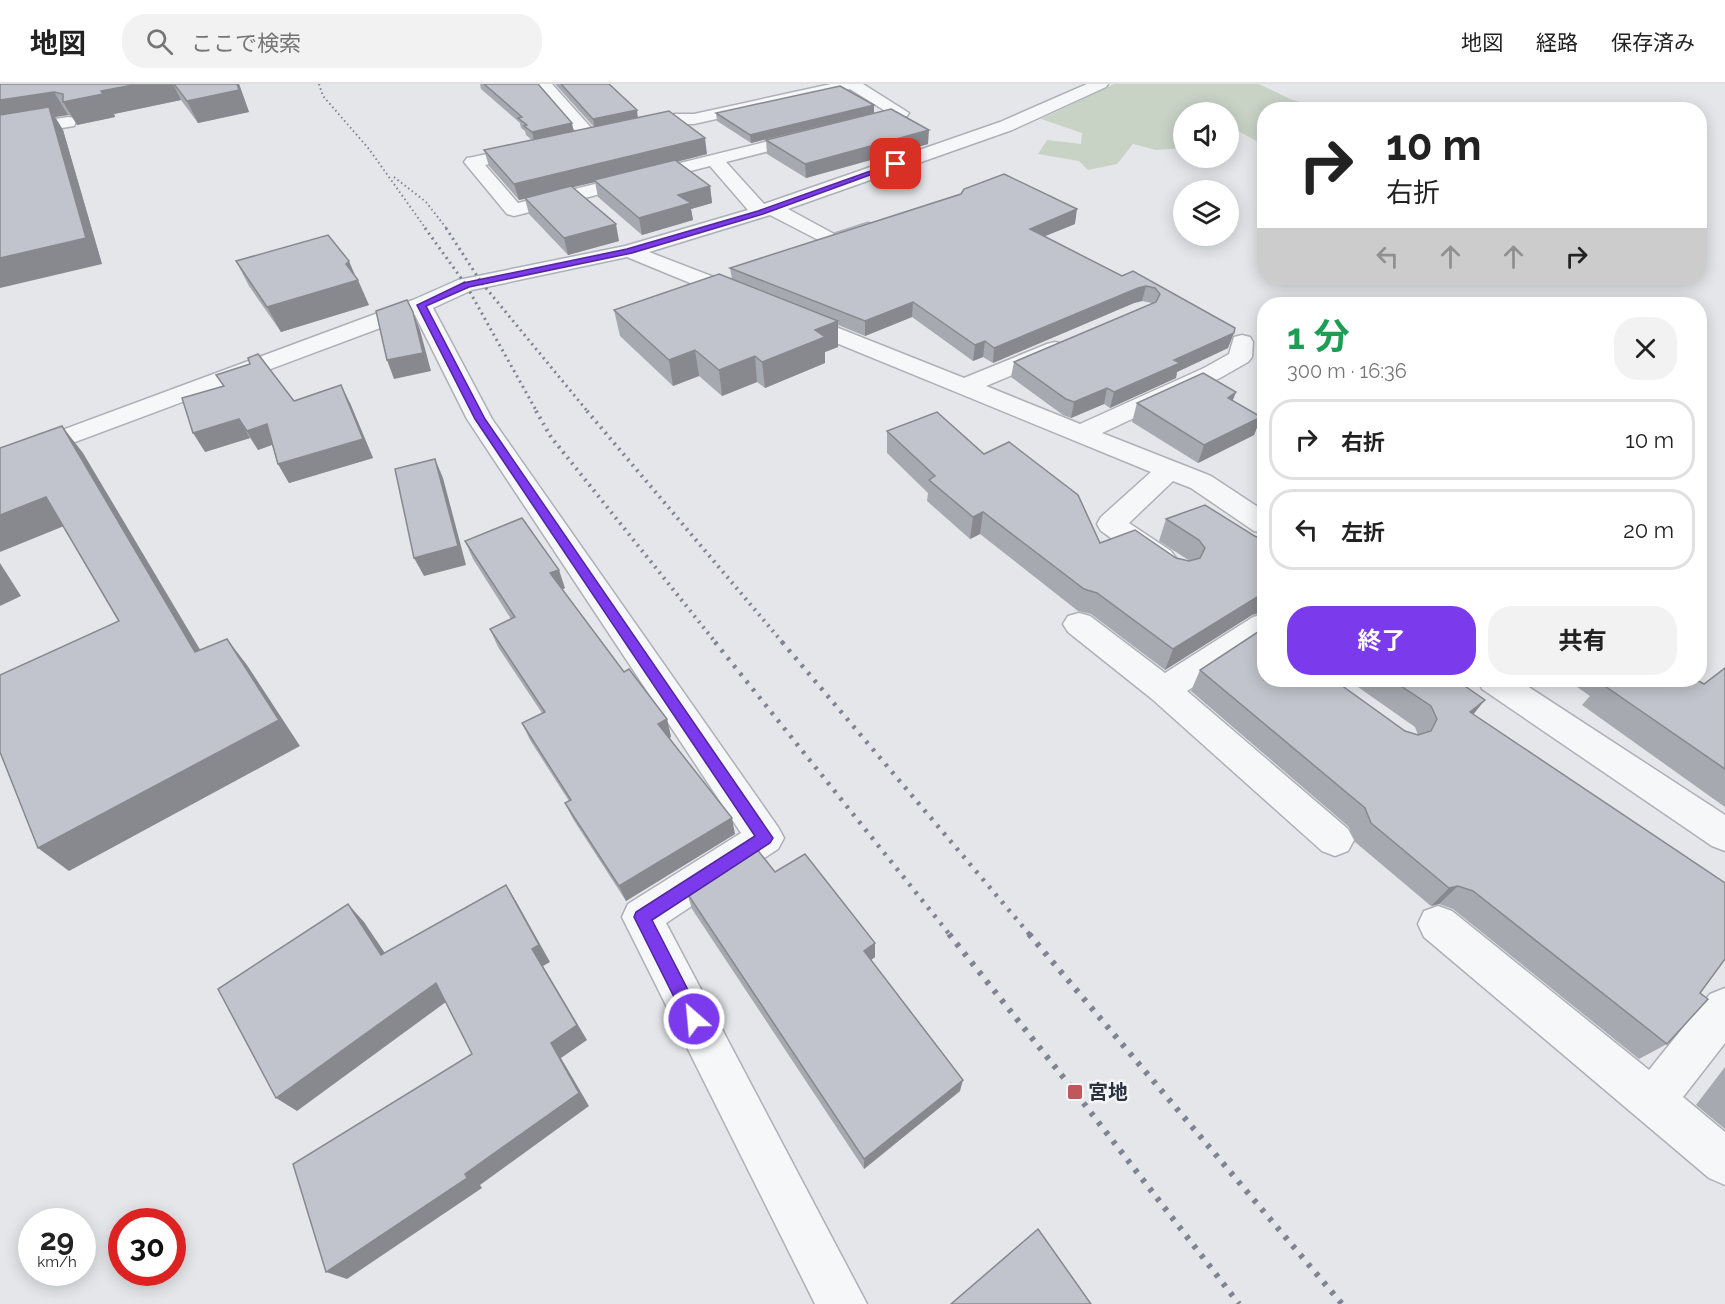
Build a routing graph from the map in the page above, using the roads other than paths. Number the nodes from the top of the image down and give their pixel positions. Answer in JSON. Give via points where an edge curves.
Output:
{"nodes":[{"id":1,"x":543,"y":84,"type":"edge"},
{"id":2,"x":1100,"y":84,"type":"edge"},
{"id":3,"x":693,"y":119,"type":"junction"},
{"id":4,"x":68,"y":122,"type":"edge"},
{"id":5,"x":0,"y":133,"type":"edge"},
{"id":6,"x":590,"y":137,"type":"junction"},
{"id":7,"x":738,"y":154,"type":"junction"},
{"id":8,"x":714,"y":160,"type":"junction"},
{"id":9,"x":579,"y":194,"type":"junction"},
{"id":10,"x":596,"y":209,"type":"edge"},
{"id":11,"x":766,"y":210,"type":"junction"},
{"id":12,"x":887,"y":223,"type":"edge"},
{"id":13,"x":631,"y":243,"type":"junction"},
{"id":14,"x":421,"y":305,"type":"junction"},
{"id":15,"x":1072,"y":341,"type":"edge"},
{"id":16,"x":1242,"y":342,"type":"dead end"},
{"id":17,"x":965,"y":387,"type":"junction"},
{"id":18,"x":1080,"y":433,"type":"junction"},
{"id":19,"x":0,"y":462,"type":"edge"},
{"id":20,"x":1170,"y":469,"type":"junction"},
{"id":21,"x":1257,"y":519,"type":"edge"},
{"id":22,"x":1180,"y":571,"type":"edge"},
{"id":23,"x":1079,"y":624,"type":"dead end"},
{"id":24,"x":1257,"y":634,"type":"edge"},
{"id":25,"x":1513,"y":687,"type":"edge"},
{"id":26,"x":1164,"y":690,"type":"junction"},
{"id":27,"x":1725,"y":835,"type":"edge"},
{"id":28,"x":1335,"y":840,"type":"dead end"},
{"id":29,"x":1438,"y":924,"type":"dead end"},
{"id":30,"x":1725,"y":1009,"type":"edge"},
{"id":31,"x":1652,"y":1101,"type":"junction"},
{"id":32,"x":1725,"y":1162,"type":"edge"},
{"id":33,"x":842,"y":1304,"type":"edge"}],
"edges":[{"from":1,"to":6,"type":"street"},
{"from":2,"to":11,"type":"street","via":[[1006,126]]},
{"from":3,"to":6,"type":"street","via":[[675,118]]},
{"from":3,"to":7,"type":"street"},
{"from":3,"to":7,"type":"street","via":[[852,84],[901,113]]},
{"from":4,"to":5,"type":"street"},
{"from":6,"to":9,"type":"street","via":[[473,162],[514,210]]},
{"from":7,"to":8,"type":"street"},
{"from":8,"to":9,"type":"street"},
{"from":8,"to":11,"type":"street"},
{"from":9,"to":10,"type":"street"},
{"from":11,"to":12,"type":"street","via":[[832,241]]},
{"from":11,"to":13,"type":"street"},
{"from":13,"to":14,"type":"street","via":[[466,285]]},
{"from":13,"to":17,"type":"street","via":[[770,308]]},
{"from":14,"to":19,"type":"street"},
{"from":14,"to":33,"type":"street","via":[[480,419],[765,838],[642,917]]},
{"from":15,"to":17,"type":"street"},
{"from":16,"to":18,"type":"street","via":[[1240,357],[1212,374]]},
{"from":17,"to":18,"type":"street"},
{"from":18,"to":20,"type":"street"},
{"from":20,"to":21,"type":"street","via":[[1201,482]]},
{"from":20,"to":22,"type":"street","via":[[1111,524]]},
{"from":23,"to":26,"type":"street"},
{"from":24,"to":26,"type":"street"},
{"from":25,"to":27,"type":"street"},
{"from":26,"to":28,"type":"street"},
{"from":29,"to":31,"type":"street"},
{"from":30,"to":31,"type":"street"},
{"from":31,"to":32,"type":"street"}]}
